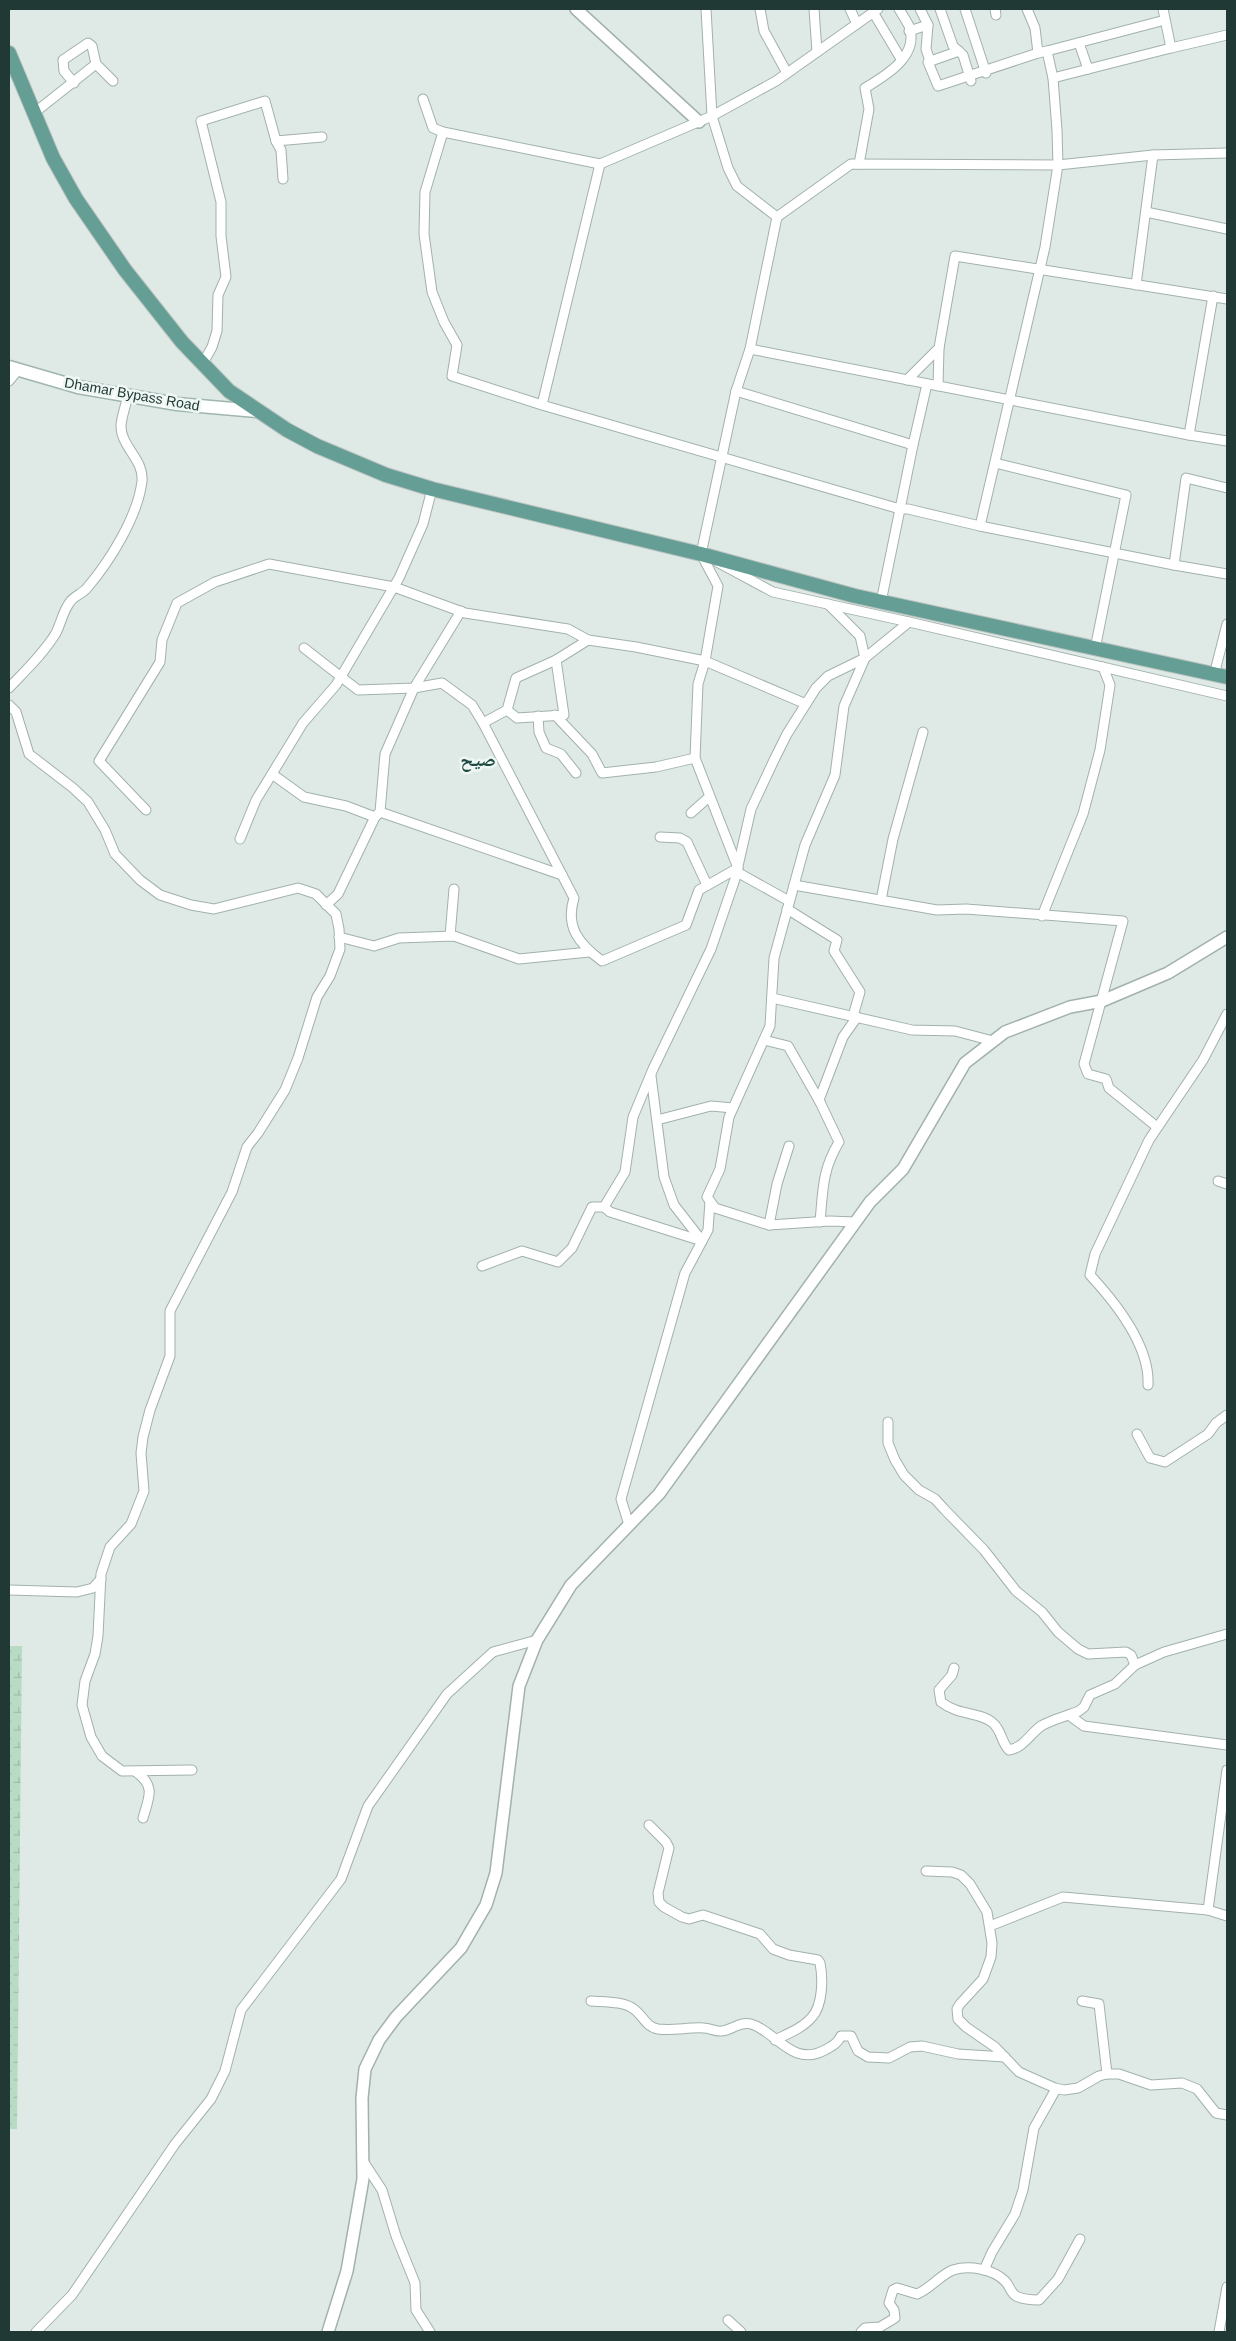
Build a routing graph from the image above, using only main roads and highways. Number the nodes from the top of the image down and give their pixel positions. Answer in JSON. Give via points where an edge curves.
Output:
{"nodes":[{"id":1,"x":9,"y":53,"type":"edge"},
{"id":2,"x":13,"y":368,"type":"edge"},
{"id":3,"x":257,"y":411,"type":"junction"},
{"id":4,"x":1221,"y":676,"type":"edge"}],
"edges":[{"from":1,"to":3,"type":"main road","via":[[53,158],[76,199],[125,270],[202,365],[229,391]]},
{"from":2,"to":3,"type":"main road","name":"Dhamar Bypass Road","via":[[78,387],[177,404]]},
{"from":3,"to":4,"type":"main road","via":[[287,430],[351,461],[432,488],[881,602]]}]}
